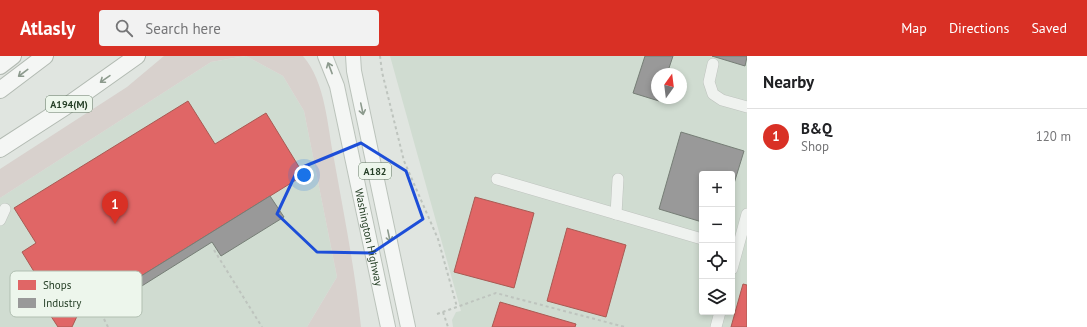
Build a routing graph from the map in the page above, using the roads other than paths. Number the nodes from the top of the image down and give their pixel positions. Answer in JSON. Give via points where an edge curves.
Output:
{"nodes":[{"id":1,"x":13,"y":56,"type":"edge"},
{"id":2,"x":45,"y":56,"type":"edge"},
{"id":3,"x":137,"y":56,"type":"edge"},
{"id":4,"x":325,"y":56,"type":"edge"},
{"id":5,"x":353,"y":56,"type":"edge"},
{"id":6,"x":713,"y":64,"type":"dead end"},
{"id":7,"x":0,"y":66,"type":"edge"},
{"id":8,"x":0,"y":90,"type":"edge"},
{"id":9,"x":747,"y":107,"type":"edge"},
{"id":10,"x":0,"y":149,"type":"edge"},
{"id":11,"x":497,"y":179,"type":"dead end"},
{"id":12,"x":618,"y":179,"type":"dead end"},
{"id":13,"x":5,"y":209,"type":"dead end"},
{"id":14,"x":616,"y":214,"type":"junction"},
{"id":15,"x":747,"y":217,"type":"edge"},
{"id":16,"x":0,"y":220,"type":"edge"},
{"id":17,"x":699,"y":238,"type":"edge"},
{"id":18,"x":735,"y":249,"type":"edge"},
{"id":19,"x":397,"y":271,"type":"junction"},
{"id":20,"x":376,"y":274,"type":"junction"},
{"id":21,"x":719,"y":315,"type":"edge"},
{"id":22,"x":381,"y":327,"type":"edge"},
{"id":23,"x":388,"y":327,"type":"edge"},
{"id":24,"x":408,"y":327,"type":"edge"},
{"id":25,"x":415,"y":327,"type":"edge"},
{"id":26,"x":716,"y":327,"type":"edge"}],
"edges":[{"from":1,"to":7,"type":"highway"},
{"from":2,"to":8,"type":"highway","one_way":true},
{"from":3,"to":10,"type":"highway","number":"A194(M)","one_way":true},
{"from":20,"to":4,"type":"main road","name":"Washington Highway","number":"A182","one_way":true,"via":[[337,86]]},
{"from":5,"to":19,"type":"main road","name":"Washington Highway","number":"A182","one_way":true,"via":[[354,71]]},
{"from":6,"to":9,"type":"street","via":[[709,82],[713,94],[722,100]]},
{"from":11,"to":14,"type":"street"},
{"from":12,"to":14,"type":"street"},
{"from":13,"to":16,"type":"street"},
{"from":14,"to":17,"type":"street"},
{"from":15,"to":18,"type":"street"},
{"from":19,"to":24,"type":"main road","name":"Washington Highway","number":"A182"},
{"from":19,"to":25,"type":"main road"},
{"from":20,"to":22,"type":"main road"},
{"from":20,"to":23,"type":"main road","name":"Washington Highway","number":"A182"},
{"from":21,"to":26,"type":"street"}]}
